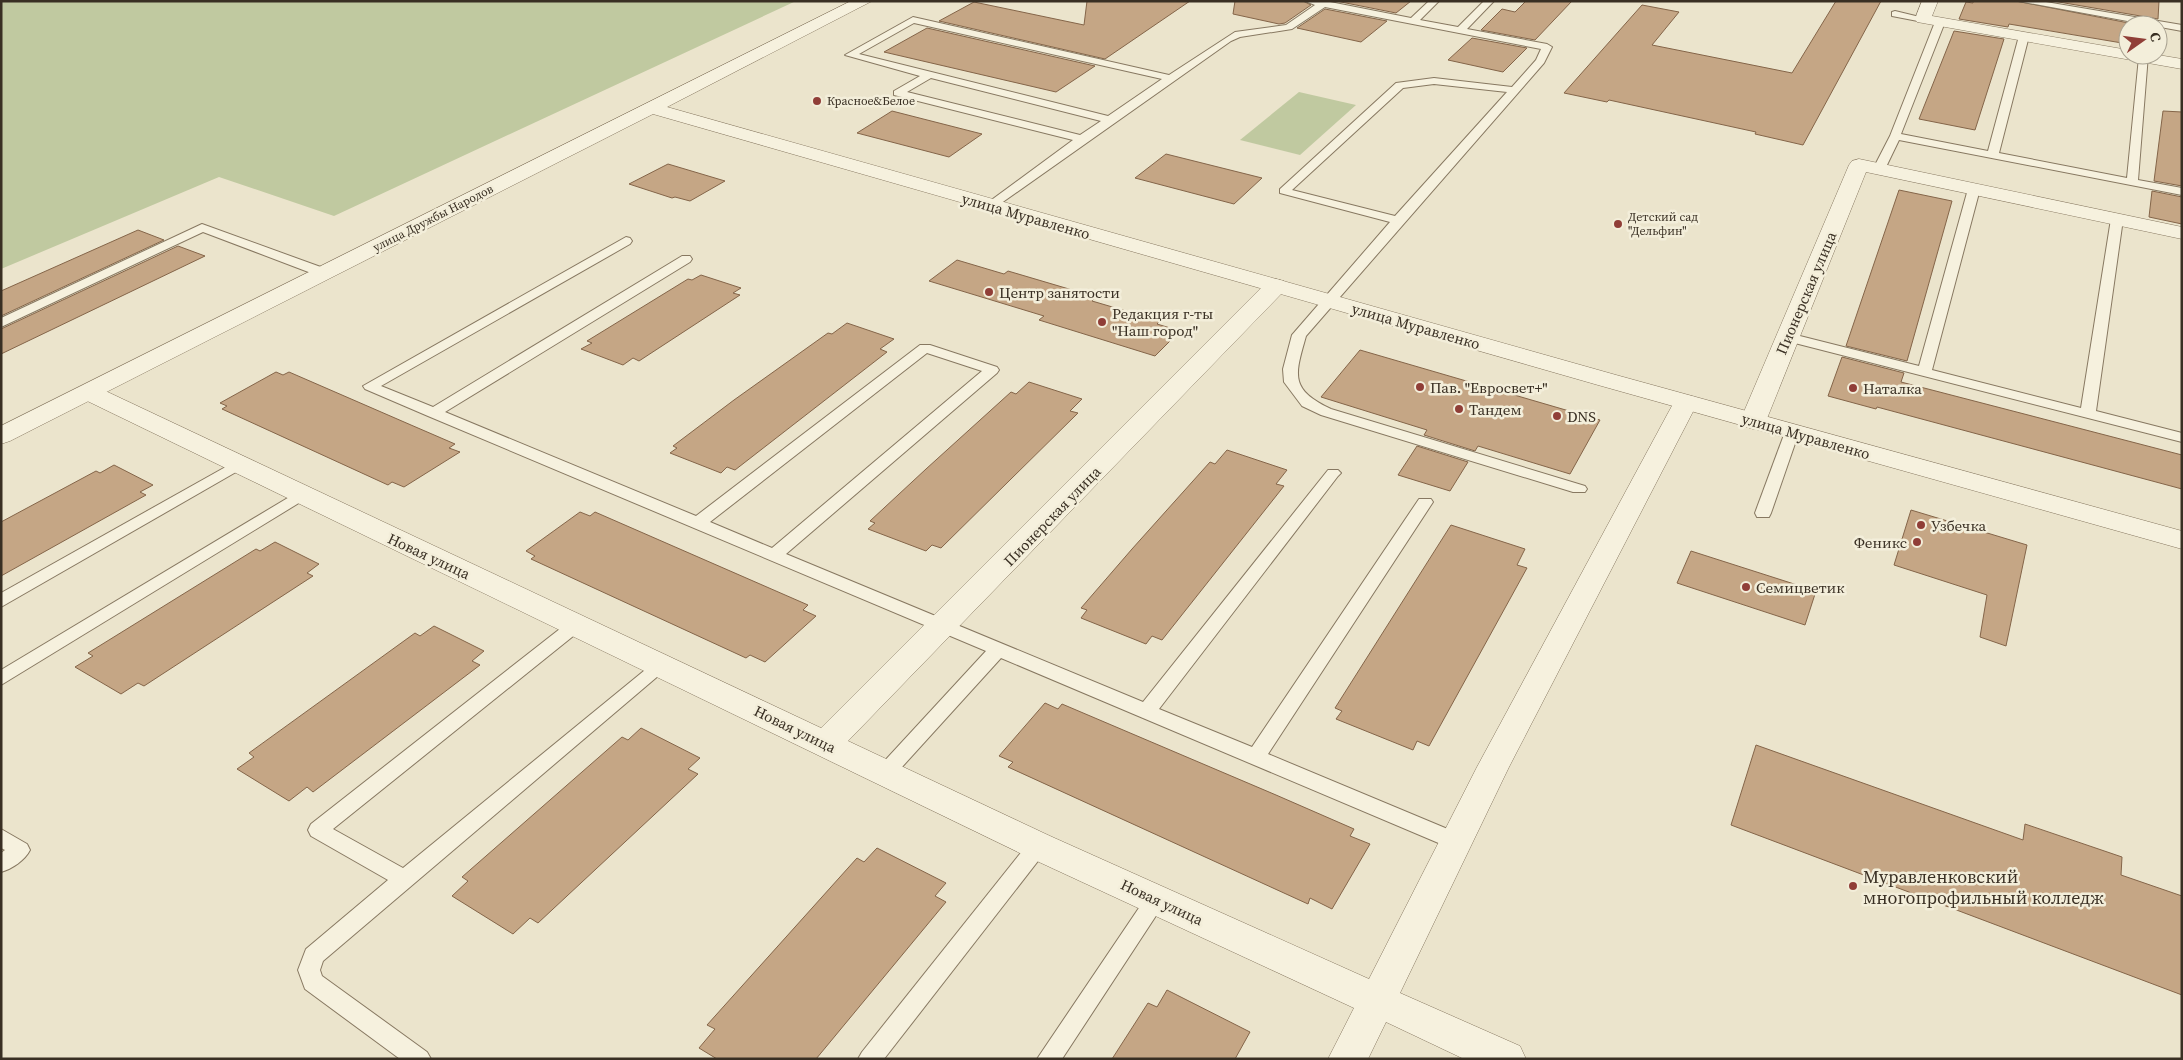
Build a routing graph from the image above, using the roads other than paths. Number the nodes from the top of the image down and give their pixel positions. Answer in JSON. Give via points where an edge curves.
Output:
{"nodes":[{"id":1,"x":864,"y":1,"type":"edge"},
{"id":2,"x":1309,"y":1,"type":"edge"},
{"id":3,"x":1435,"y":1,"type":"edge"},
{"id":4,"x":1490,"y":1,"type":"edge"},
{"id":5,"x":1930,"y":1,"type":"edge"},
{"id":6,"x":2028,"y":2,"type":"edge"},
{"id":7,"x":1323,"y":4,"type":"junction"},
{"id":8,"x":1896,"y":14,"type":"dead end"},
{"id":9,"x":1923,"y":19,"type":"junction"},
{"id":10,"x":1413,"y":21,"type":"junction"},
{"id":11,"x":1940,"y":22,"type":"junction"},
{"id":12,"x":2182,"y":28,"type":"edge"},
{"id":13,"x":1460,"y":30,"type":"junction"},
{"id":14,"x":2024,"y":36,"type":"junction"},
{"id":15,"x":2118,"y":53,"type":"edge"},
{"id":16,"x":2168,"y":62,"type":"edge"},
{"id":17,"x":2182,"y":64,"type":"edge"},
{"id":18,"x":2134,"y":65,"type":"edge"},
{"id":19,"x":929,"y":75,"type":"junction"},
{"id":20,"x":1170,"y":78,"type":"junction"},
{"id":21,"x":1515,"y":90,"type":"junction"},
{"id":22,"x":651,"y":108,"type":"junction"},
{"id":23,"x":1110,"y":120,"type":"junction"},
{"id":24,"x":1895,"y":136,"type":"junction"},
{"id":25,"x":1082,"y":139,"type":"junction"},
{"id":26,"x":1993,"y":154,"type":"junction"},
{"id":27,"x":1902,"y":174,"type":"junction"},
{"id":28,"x":2132,"y":182,"type":"junction"},
{"id":29,"x":1974,"y":189,"type":"junction"},
{"id":30,"x":2182,"y":192,"type":"edge"},
{"id":31,"x":990,"y":206,"type":"junction"},
{"id":32,"x":2117,"y":219,"type":"junction"},
{"id":33,"x":1398,"y":220,"type":"junction"},
{"id":34,"x":2182,"y":233,"type":"edge"},
{"id":35,"x":626,"y":241,"type":"dead end"},
{"id":36,"x":686,"y":260,"type":"dead end"},
{"id":37,"x":324,"y":274,"type":"junction"},
{"id":38,"x":1276,"y":286,"type":"junction"},
{"id":39,"x":1327,"y":300,"type":"junction"},
{"id":40,"x":1,"y":322,"type":"edge"},
{"id":41,"x":1788,"y":337,"type":"junction"},
{"id":42,"x":1924,"y":372,"type":"junction"},
{"id":43,"x":88,"y":392,"type":"junction"},
{"id":44,"x":1686,"y":402,"type":"junction"},
{"id":45,"x":433,"y":413,"type":"junction"},
{"id":46,"x":2088,"y":413,"type":"junction"},
{"id":47,"x":1753,"y":421,"type":"junction"},
{"id":48,"x":1792,"y":432,"type":"junction"},
{"id":49,"x":1,"y":436,"type":"edge"},
{"id":50,"x":2182,"y":438,"type":"edge"},
{"id":51,"x":238,"y":465,"type":"junction"},
{"id":52,"x":1333,"y":473,"type":"dead end"},
{"id":53,"x":1579,"y":489,"type":"dead end"},
{"id":54,"x":301,"y":495,"type":"junction"},
{"id":55,"x":1425,"y":502,"type":"dead end"},
{"id":56,"x":1763,"y":512,"type":"dead end"},
{"id":57,"x":698,"y":523,"type":"junction"},
{"id":58,"x":2182,"y":540,"type":"edge"},
{"id":59,"x":774,"y":555,"type":"junction"},
{"id":60,"x":1,"y":601,"type":"edge"},
{"id":61,"x":576,"y":625,"type":"junction"},
{"id":62,"x":944,"y":626,"type":"junction"},
{"id":63,"x":998,"y":650,"type":"junction"},
{"id":64,"x":662,"y":665,"type":"junction"},
{"id":65,"x":1,"y":679,"type":"edge"},
{"id":66,"x":1146,"y":712,"type":"junction"},
{"id":67,"x":825,"y":744,"type":"junction"},
{"id":68,"x":1256,"y":757,"type":"junction"},
{"id":69,"x":885,"y":773,"type":"junction"},
{"id":70,"x":1,"y":837,"type":"edge"},
{"id":71,"x":1455,"y":841,"type":"junction"},
{"id":72,"x":1038,"y":846,"type":"junction"},
{"id":73,"x":1,"y":864,"type":"edge"},
{"id":74,"x":404,"y":879,"type":"junction"},
{"id":75,"x":1156,"y":899,"type":"junction"},
{"id":76,"x":1376,"y":1001,"type":"junction"},
{"id":77,"x":416,"y":1058,"type":"edge"},
{"id":78,"x":870,"y":1059,"type":"edge"},
{"id":79,"x":1049,"y":1059,"type":"edge"},
{"id":80,"x":1348,"y":1059,"type":"edge"},
{"id":81,"x":1506,"y":1059,"type":"edge"}],
"edges":[{"from":1,"to":22,"type":"street","name":"улица Дружбы Народов"},
{"from":2,"to":7,"type":"lane"},
{"from":3,"to":10,"type":"lane"},
{"from":4,"to":13,"type":"lane"},
{"from":5,"to":9,"type":"street"},
{"from":6,"to":12,"type":"lane"},
{"from":7,"to":10,"type":"lane"},
{"from":7,"to":20,"type":"lane","via":[[1289,27],[1233,36]]},
{"from":8,"to":9,"type":"lane"},
{"from":9,"to":11,"type":"street"},
{"from":10,"to":13,"type":"lane"},
{"from":11,"to":14,"type":"street"},
{"from":11,"to":24,"type":"lane"},
{"from":13,"to":21,"type":"lane","via":[[1547,47],[1540,61]]},
{"from":14,"to":15,"type":"street"},
{"from":14,"to":26,"type":"lane"},
{"from":16,"to":17,"type":"street"},
{"from":18,"to":28,"type":"lane"},
{"from":19,"to":20,"type":"lane","via":[[850,55],[914,20]]},
{"from":19,"to":23,"type":"lane"},
{"from":19,"to":25,"type":"lane","via":[[898,93]]},
{"from":20,"to":23,"type":"lane"},
{"from":21,"to":33,"type":"lane"},
{"from":21,"to":33,"type":"lane","via":[[1434,82],[1400,85],[1284,191]]},
{"from":22,"to":31,"type":"street","name":"улица Муравленко"},
{"from":22,"to":37,"type":"street","name":"улица Дружбы Народов"},
{"from":23,"to":25,"type":"lane"},
{"from":24,"to":26,"type":"lane"},
{"from":24,"to":27,"type":"lane","via":[[1879,170]]},
{"from":25,"to":31,"type":"lane"},
{"from":26,"to":28,"type":"lane"},
{"from":27,"to":29,"type":"street"},
{"from":27,"to":41,"type":"street","name":"Пионерская улица","via":[[1859,165]]},
{"from":28,"to":30,"type":"lane"},
{"from":29,"to":32,"type":"street"},
{"from":29,"to":42,"type":"lane"},
{"from":31,"to":38,"type":"street","name":"улица Муравленко"},
{"from":32,"to":34,"type":"street"},
{"from":32,"to":46,"type":"lane"},
{"from":33,"to":39,"type":"lane"},
{"from":35,"to":45,"type":"lane","via":[[370,386]]},
{"from":36,"to":45,"type":"lane"},
{"from":37,"to":40,"type":"lane","via":[[202,228]]},
{"from":37,"to":43,"type":"street","name":"улица Дружбы Народов"},
{"from":38,"to":39,"type":"street","name":"улица Муравленко"},
{"from":38,"to":62,"type":"street","name":"Пионерская улица"},
{"from":39,"to":44,"type":"street","name":"улица Муравленко"},
{"from":39,"to":53,"type":"lane","via":[[1299,335],[1290,369],[1291,382],[1307,403],[1326,412]]},
{"from":41,"to":42,"type":"lane"},
{"from":41,"to":47,"type":"street","name":"Пионерская улица"},
{"from":42,"to":46,"type":"lane"},
{"from":43,"to":49,"type":"street","name":"улица Дружбы Народов"},
{"from":43,"to":51,"type":"street","name":"Новая улица"},
{"from":44,"to":47,"type":"street","name":"улица Муравленко"},
{"from":44,"to":71,"type":"street"},
{"from":45,"to":57,"type":"lane"},
{"from":46,"to":50,"type":"lane"},
{"from":47,"to":48,"type":"street","name":"улица Муравленко"},
{"from":48,"to":56,"type":"lane"},
{"from":48,"to":58,"type":"street","name":"улица Муравленко"},
{"from":51,"to":54,"type":"street","name":"Новая улица"},
{"from":51,"to":60,"type":"lane"},
{"from":52,"to":66,"type":"lane"},
{"from":54,"to":61,"type":"street","name":"Новая улица"},
{"from":54,"to":65,"type":"lane"},
{"from":55,"to":68,"type":"lane"},
{"from":57,"to":59,"type":"lane"},
{"from":57,"to":59,"type":"lane","via":[[925,348],[992,370]]},
{"from":59,"to":62,"type":"lane"},
{"from":61,"to":64,"type":"street","name":"Новая улица"},
{"from":61,"to":74,"type":"lane","via":[[318,830]]},
{"from":62,"to":63,"type":"lane"},
{"from":62,"to":67,"type":"street","name":"Пионерская улица"},
{"from":63,"to":66,"type":"lane"},
{"from":63,"to":69,"type":"lane"},
{"from":64,"to":67,"type":"street","name":"Новая улица"},
{"from":64,"to":74,"type":"lane"},
{"from":66,"to":68,"type":"lane"},
{"from":67,"to":69,"type":"street","name":"Новая улица"},
{"from":68,"to":71,"type":"lane"},
{"from":69,"to":72,"type":"street","name":"Новая улица"},
{"from":70,"to":73,"type":"lane","via":[[20,850]]},
{"from":71,"to":76,"type":"street"},
{"from":72,"to":75,"type":"street","name":"Новая улица"},
{"from":72,"to":78,"type":"lane"},
{"from":74,"to":77,"type":"lane","via":[[314,956],[309,970],[313,982]]},
{"from":75,"to":76,"type":"street","name":"Новая улица"},
{"from":75,"to":79,"type":"lane"},
{"from":76,"to":80,"type":"street"},
{"from":76,"to":81,"type":"street","name":"Новая улица"}]}
